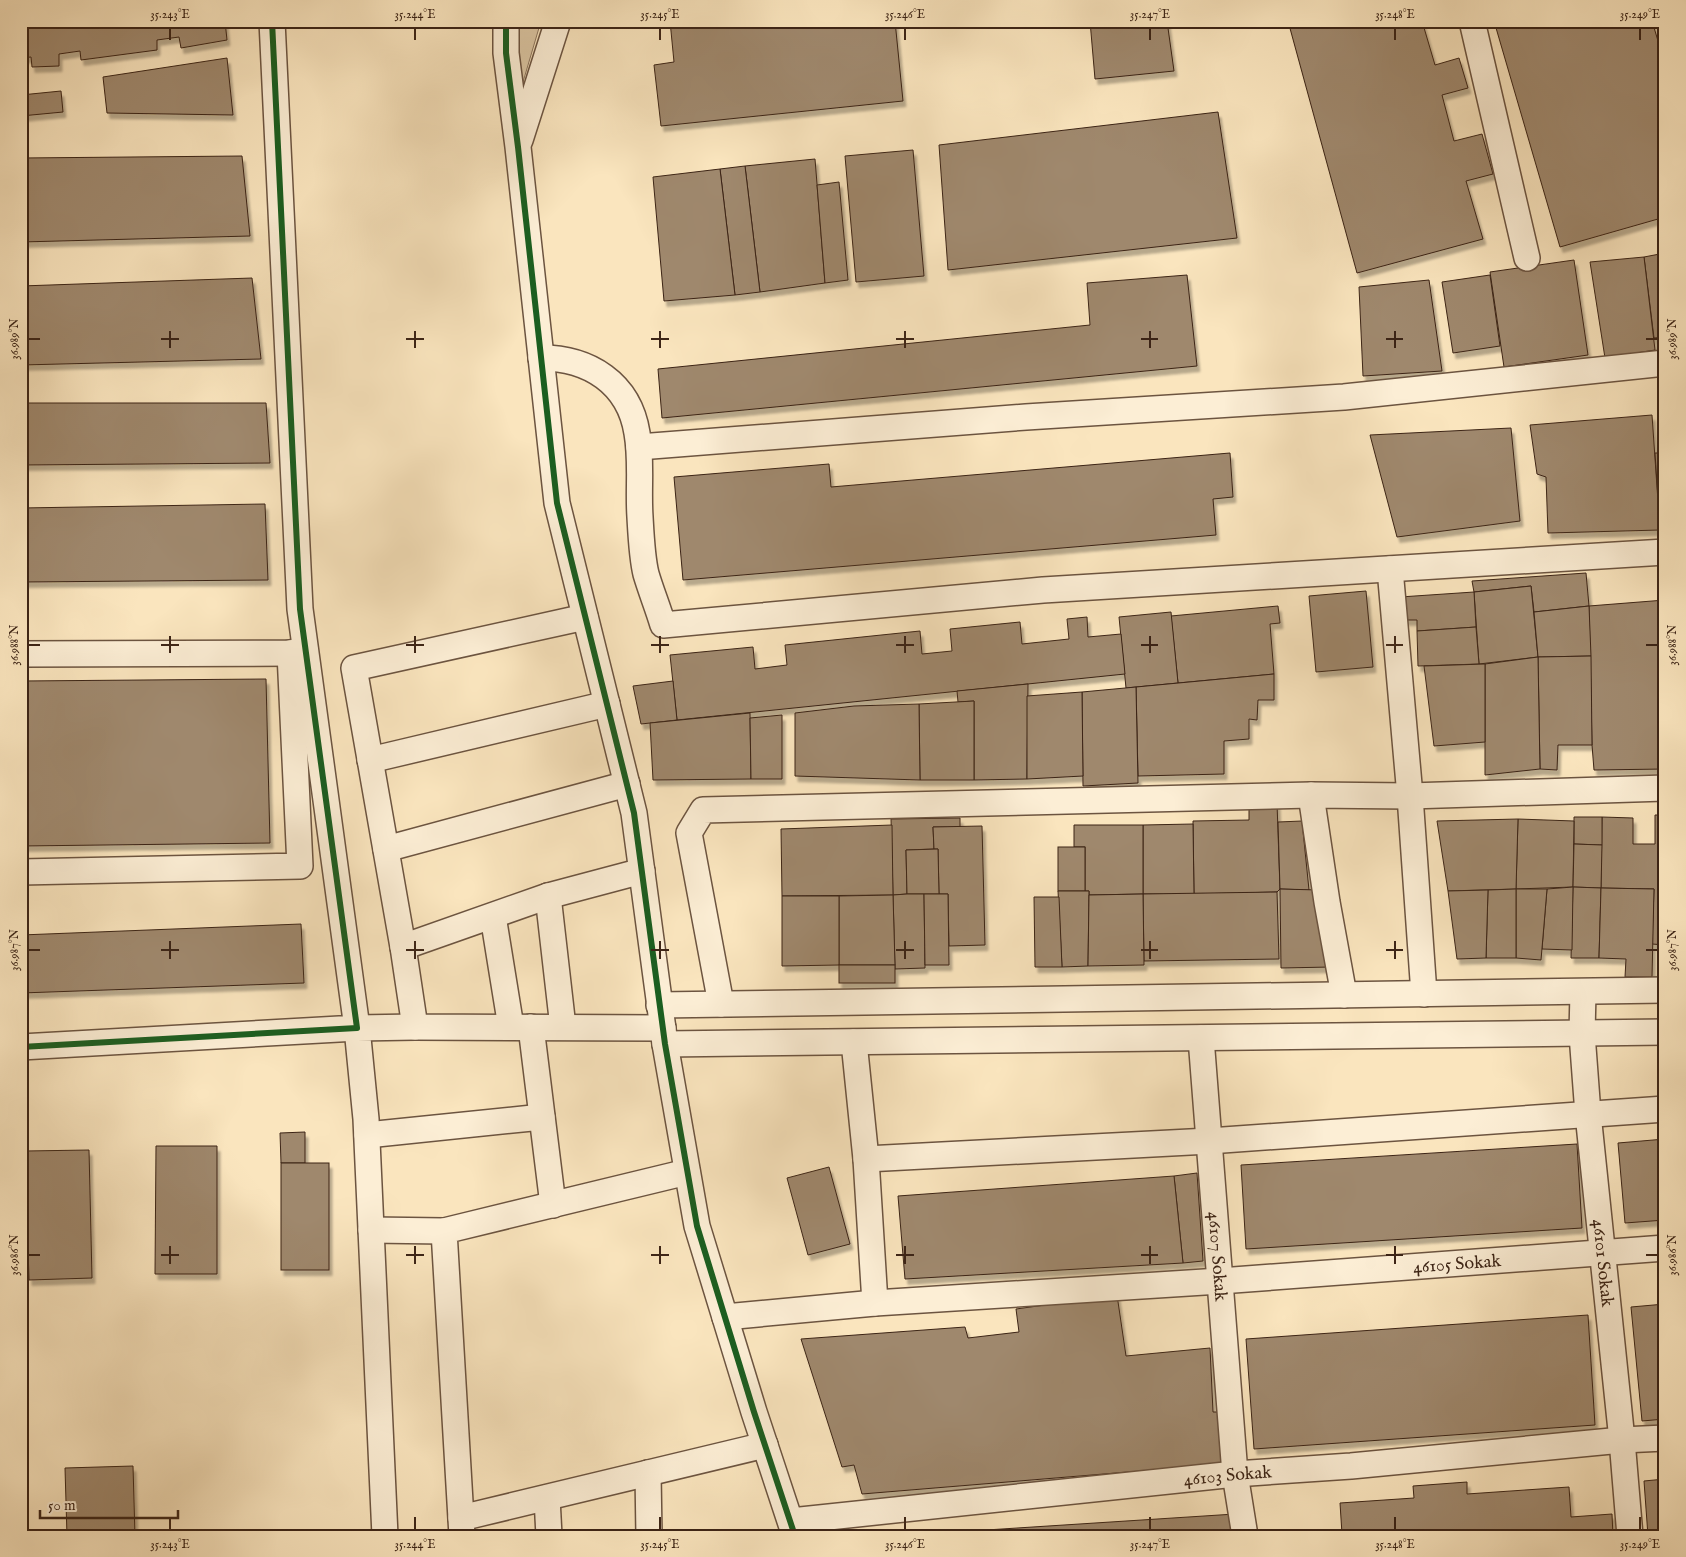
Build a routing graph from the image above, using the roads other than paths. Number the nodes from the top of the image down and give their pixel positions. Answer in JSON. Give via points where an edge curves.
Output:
{"nodes":[{"id":1,"x":272,"y":21,"type":"edge"},
{"id":2,"x":506,"y":21,"type":"edge"},
{"id":3,"x":558,"y":21,"type":"edge"},
{"id":4,"x":1472,"y":21,"type":"edge"},
{"id":5,"x":518,"y":147,"type":"junction"},
{"id":6,"x":1527,"y":258,"type":"dead end"},
{"id":7,"x":541,"y":358,"type":"junction"},
{"id":8,"x":1665,"y":363,"type":"edge"},
{"id":9,"x":639,"y":447,"type":"junction"},
{"id":10,"x":1665,"y":552,"type":"edge"},
{"id":11,"x":1390,"y":569,"type":"junction"},
{"id":12,"x":586,"y":617,"type":"junction"},
{"id":13,"x":298,"y":651,"type":"junction"},
{"id":14,"x":21,"y":654,"type":"edge"},
{"id":15,"x":607,"y":704,"type":"junction"},
{"id":16,"x":370,"y":760,"type":"junction"},
{"id":17,"x":627,"y":784,"type":"junction"},
{"id":18,"x":1665,"y":788,"type":"edge"},
{"id":19,"x":1311,"y":795,"type":"junction"},
{"id":20,"x":1410,"y":796,"type":"junction"},
{"id":21,"x":386,"y":849,"type":"junction"},
{"id":22,"x":642,"y":871,"type":"junction"},
{"id":23,"x":21,"y":872,"type":"edge"},
{"id":24,"x":548,"y":896,"type":"junction"},
{"id":25,"x":493,"y":916,"type":"junction"},
{"id":26,"x":403,"y":947,"type":"junction"},
{"id":27,"x":1665,"y":990,"type":"edge"},
{"id":28,"x":1583,"y":992,"type":"junction"},
{"id":29,"x":1424,"y":994,"type":"junction"},
{"id":30,"x":1344,"y":995,"type":"junction"},
{"id":31,"x":721,"y":1004,"type":"junction"},
{"id":32,"x":662,"y":1026,"type":"junction"},
{"id":33,"x":415,"y":1027,"type":"junction"},
{"id":34,"x":521,"y":1027,"type":"junction"},
{"id":35,"x":563,"y":1027,"type":"junction"},
{"id":36,"x":357,"y":1028,"type":"junction"},
{"id":37,"x":1665,"y":1032,"type":"edge"},
{"id":38,"x":1582,"y":1034,"type":"junction"},
{"id":39,"x":1201,"y":1038,"type":"junction"},
{"id":40,"x":854,"y":1042,"type":"junction"},
{"id":41,"x":21,"y":1047,"type":"edge"},
{"id":42,"x":1665,"y":1109,"type":"edge"},
{"id":43,"x":1588,"y":1114,"type":"junction"},
{"id":44,"x":542,"y":1116,"type":"junction"},
{"id":45,"x":367,"y":1135,"type":"junction"},
{"id":46,"x":1209,"y":1141,"type":"junction"},
{"id":47,"x":866,"y":1159,"type":"junction"},
{"id":48,"x":687,"y":1172,"type":"junction"},
{"id":49,"x":553,"y":1205,"type":"junction"},
{"id":50,"x":371,"y":1230,"type":"junction"},
{"id":51,"x":444,"y":1231,"type":"junction"},
{"id":52,"x":1665,"y":1248,"type":"edge"},
{"id":53,"x":1602,"y":1252,"type":"junction"},
{"id":54,"x":1220,"y":1281,"type":"junction"},
{"id":55,"x":875,"y":1303,"type":"junction"},
{"id":56,"x":725,"y":1317,"type":"junction"},
{"id":57,"x":1665,"y":1438,"type":"edge"},
{"id":58,"x":1622,"y":1440,"type":"junction"},
{"id":59,"x":765,"y":1445,"type":"junction"},
{"id":60,"x":648,"y":1473,"type":"junction"},
{"id":61,"x":1235,"y":1474,"type":"junction"},
{"id":62,"x":547,"y":1498,"type":"junction"},
{"id":63,"x":462,"y":1527,"type":"edge"},
{"id":64,"x":793,"y":1528,"type":"edge"},
{"id":65,"x":385,"y":1536,"type":"edge"},
{"id":66,"x":549,"y":1536,"type":"edge"},
{"id":67,"x":649,"y":1536,"type":"edge"},
{"id":68,"x":1245,"y":1536,"type":"edge"},
{"id":69,"x":1630,"y":1536,"type":"edge"}],
"edges":[{"from":1,"to":13,"type":"street","via":[[300,609]]},
{"from":2,"to":5,"type":"street","via":[[506,53]]},
{"from":3,"to":5,"type":"street"},
{"from":4,"to":6,"type":"street"},
{"from":5,"to":7,"type":"street"},
{"from":7,"to":9,"type":"street","via":[[581,364],[607,379],[627,404]]},
{"from":7,"to":12,"type":"street","via":[[557,503]]},
{"from":8,"to":9,"type":"street","via":[[1344,397],[1026,416]]},
{"from":9,"to":11,"type":"street","via":[[640,517],[646,573],[663,625],[1043,590]]},
{"from":10,"to":11,"type":"street"},
{"from":11,"to":20,"type":"street"},
{"from":12,"to":15,"type":"street"},
{"from":12,"to":16,"type":"street","via":[[354,668]]},
{"from":13,"to":14,"type":"street"},
{"from":13,"to":23,"type":"street","via":[[300,866]]},
{"from":13,"to":36,"type":"street"},
{"from":15,"to":16,"type":"street"},
{"from":15,"to":17,"type":"street"},
{"from":16,"to":21,"type":"street"},
{"from":17,"to":21,"type":"street"},
{"from":17,"to":22,"type":"street"},
{"from":18,"to":20,"type":"street"},
{"from":19,"to":20,"type":"street"},
{"from":19,"to":30,"type":"street"},
{"from":19,"to":31,"type":"street","via":[[702,810],[689,833]]},
{"from":20,"to":29,"type":"street"},
{"from":21,"to":26,"type":"street"},
{"from":22,"to":24,"type":"street"},
{"from":22,"to":32,"type":"street"},
{"from":24,"to":25,"type":"street"},
{"from":24,"to":35,"type":"street"},
{"from":25,"to":26,"type":"street"},
{"from":25,"to":34,"type":"street"},
{"from":26,"to":33,"type":"street"},
{"from":27,"to":28,"type":"street"},
{"from":28,"to":29,"type":"street"},
{"from":28,"to":38,"type":"street","name":"46101 Sokak"},
{"from":29,"to":30,"type":"street"},
{"from":30,"to":31,"type":"street"},
{"from":31,"to":32,"type":"street"},
{"from":32,"to":35,"type":"street"},
{"from":32,"to":40,"type":"street"},
{"from":32,"to":48,"type":"street"},
{"from":33,"to":34,"type":"street"},
{"from":33,"to":36,"type":"street"},
{"from":34,"to":35,"type":"street"},
{"from":34,"to":44,"type":"street"},
{"from":36,"to":41,"type":"street"},
{"from":36,"to":45,"type":"street"},
{"from":37,"to":38,"type":"street"},
{"from":38,"to":39,"type":"street"},
{"from":38,"to":43,"type":"street","name":"46101 Sokak"},
{"from":39,"to":40,"type":"street"},
{"from":39,"to":46,"type":"street","name":"46107 Sokak"},
{"from":40,"to":47,"type":"street"},
{"from":42,"to":43,"type":"street"},
{"from":43,"to":46,"type":"street"},
{"from":43,"to":53,"type":"street","name":"46101 Sokak"},
{"from":44,"to":45,"type":"street"},
{"from":44,"to":49,"type":"street"},
{"from":45,"to":50,"type":"street"},
{"from":46,"to":47,"type":"street"},
{"from":46,"to":54,"type":"street","name":"46107 Sokak"},
{"from":47,"to":55,"type":"street"},
{"from":48,"to":49,"type":"street"},
{"from":48,"to":56,"type":"street","via":[[697,1226]]},
{"from":49,"to":51,"type":"street"},
{"from":50,"to":51,"type":"street"},
{"from":50,"to":65,"type":"street"},
{"from":51,"to":63,"type":"street"},
{"from":52,"to":53,"type":"street","name":"46105 Sokak"},
{"from":53,"to":54,"type":"street","name":"46105 Sokak"},
{"from":53,"to":58,"type":"street","name":"46101 Sokak"},
{"from":54,"to":55,"type":"street","name":"46105 Sokak"},
{"from":54,"to":61,"type":"street","name":"46107 Sokak"},
{"from":55,"to":56,"type":"street","name":"46105 Sokak"},
{"from":56,"to":59,"type":"street"},
{"from":57,"to":58,"type":"street","name":"46103 Sokak"},
{"from":58,"to":61,"type":"street","name":"46103 Sokak"},
{"from":58,"to":69,"type":"street","name":"46101 Sokak"},
{"from":59,"to":60,"type":"street"},
{"from":59,"to":64,"type":"street"},
{"from":60,"to":62,"type":"street"},
{"from":60,"to":67,"type":"street"},
{"from":61,"to":64,"type":"street","name":"46103 Sokak"},
{"from":61,"to":68,"type":"street","name":"46107 Sokak"},
{"from":62,"to":63,"type":"street"},
{"from":62,"to":66,"type":"street"}]}
